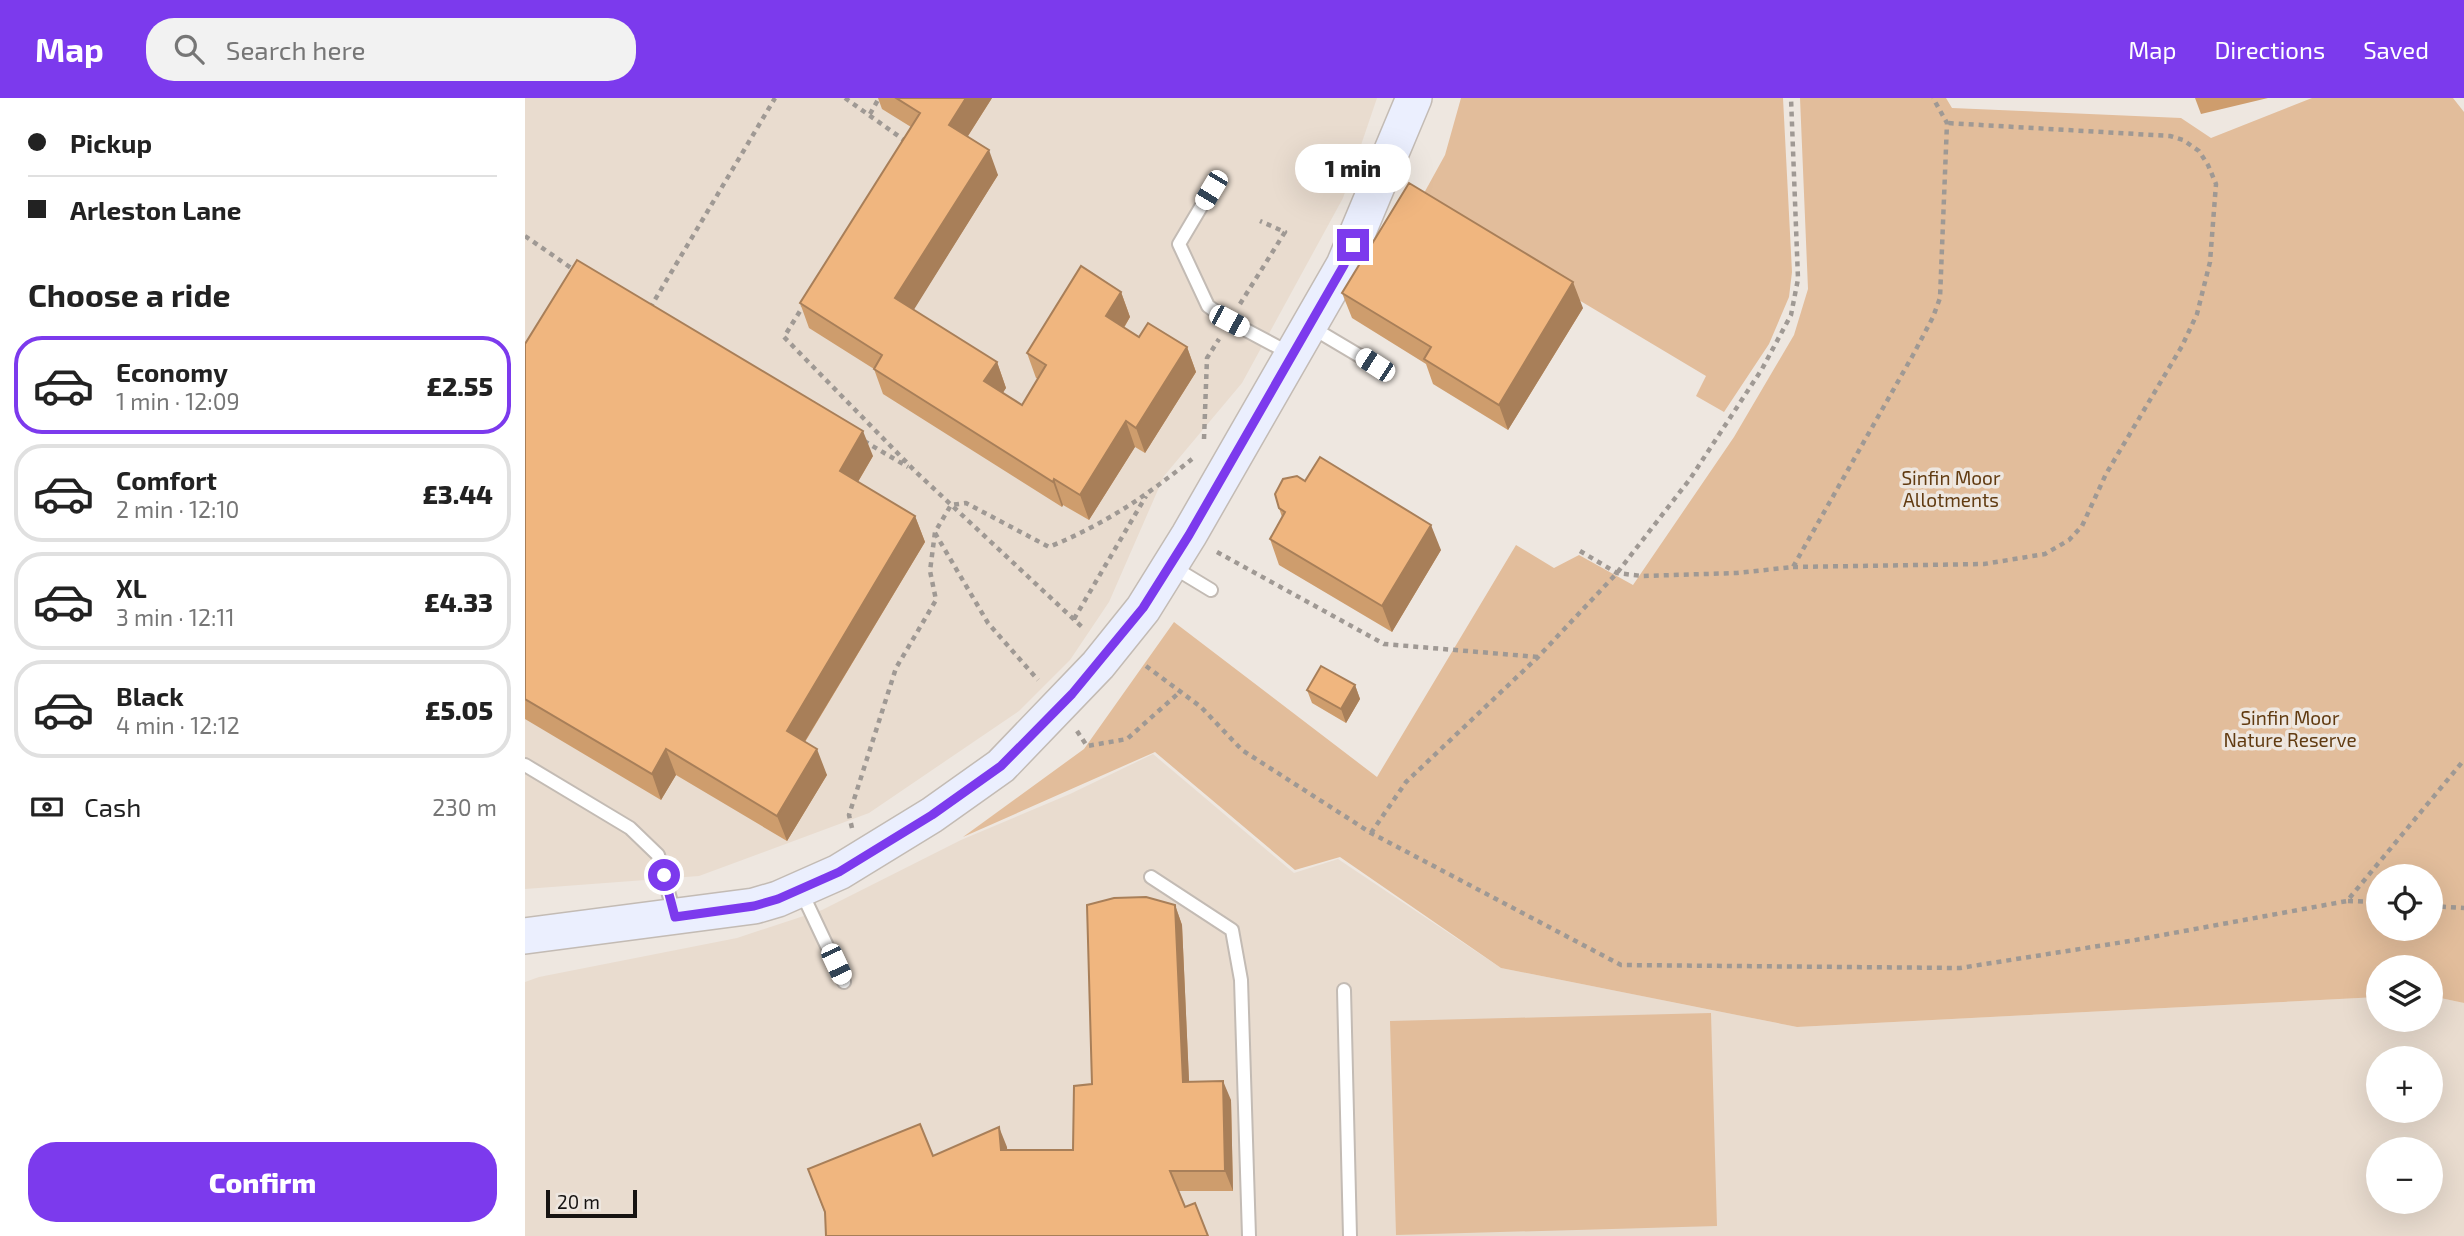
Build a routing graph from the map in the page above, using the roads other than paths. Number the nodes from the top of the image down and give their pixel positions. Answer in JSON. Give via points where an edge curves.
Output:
{"nodes":[{"id":1,"x":1414,"y":98,"type":"edge"},
{"id":2,"x":1211,"y":190,"type":"dead end"},
{"id":3,"x":1300,"y":340,"type":"junction"},
{"id":4,"x":1375,"y":365,"type":"dead end"},
{"id":5,"x":1170,"y":565,"type":"junction"},
{"id":6,"x":1211,"y":590,"type":"dead end"},
{"id":7,"x":525,"y":765,"type":"edge"},
{"id":8,"x":1151,"y":877,"type":"dead end"},
{"id":9,"x":800,"y":890,"type":"junction"},
{"id":10,"x":675,"y":917,"type":"junction"},
{"id":11,"x":525,"y":936,"type":"edge"},
{"id":12,"x":844,"y":982,"type":"dead end"},
{"id":13,"x":1344,"y":990,"type":"dead end"},
{"id":14,"x":1249,"y":1236,"type":"edge"},
{"id":15,"x":1350,"y":1236,"type":"edge"}],
"edges":[{"from":1,"to":3,"type":"street","via":[[1344,265]]},
{"from":2,"to":3,"type":"lane","via":[[1179,244],[1209,306],[1229,321]]},
{"from":3,"to":4,"type":"lane"},
{"from":3,"to":5,"type":"street"},
{"from":5,"to":6,"type":"lane"},
{"from":5,"to":9,"type":"street","via":[[1098,665],[1001,766],[932,815]]},
{"from":7,"to":10,"type":"lane","via":[[630,828],[658,855]]},
{"from":8,"to":14,"type":"lane","via":[[1232,930],[1241,980]]},
{"from":9,"to":10,"type":"street","via":[[754,906]]},
{"from":9,"to":12,"type":"lane"},
{"from":10,"to":11,"type":"street"},
{"from":13,"to":15,"type":"lane"}]}
